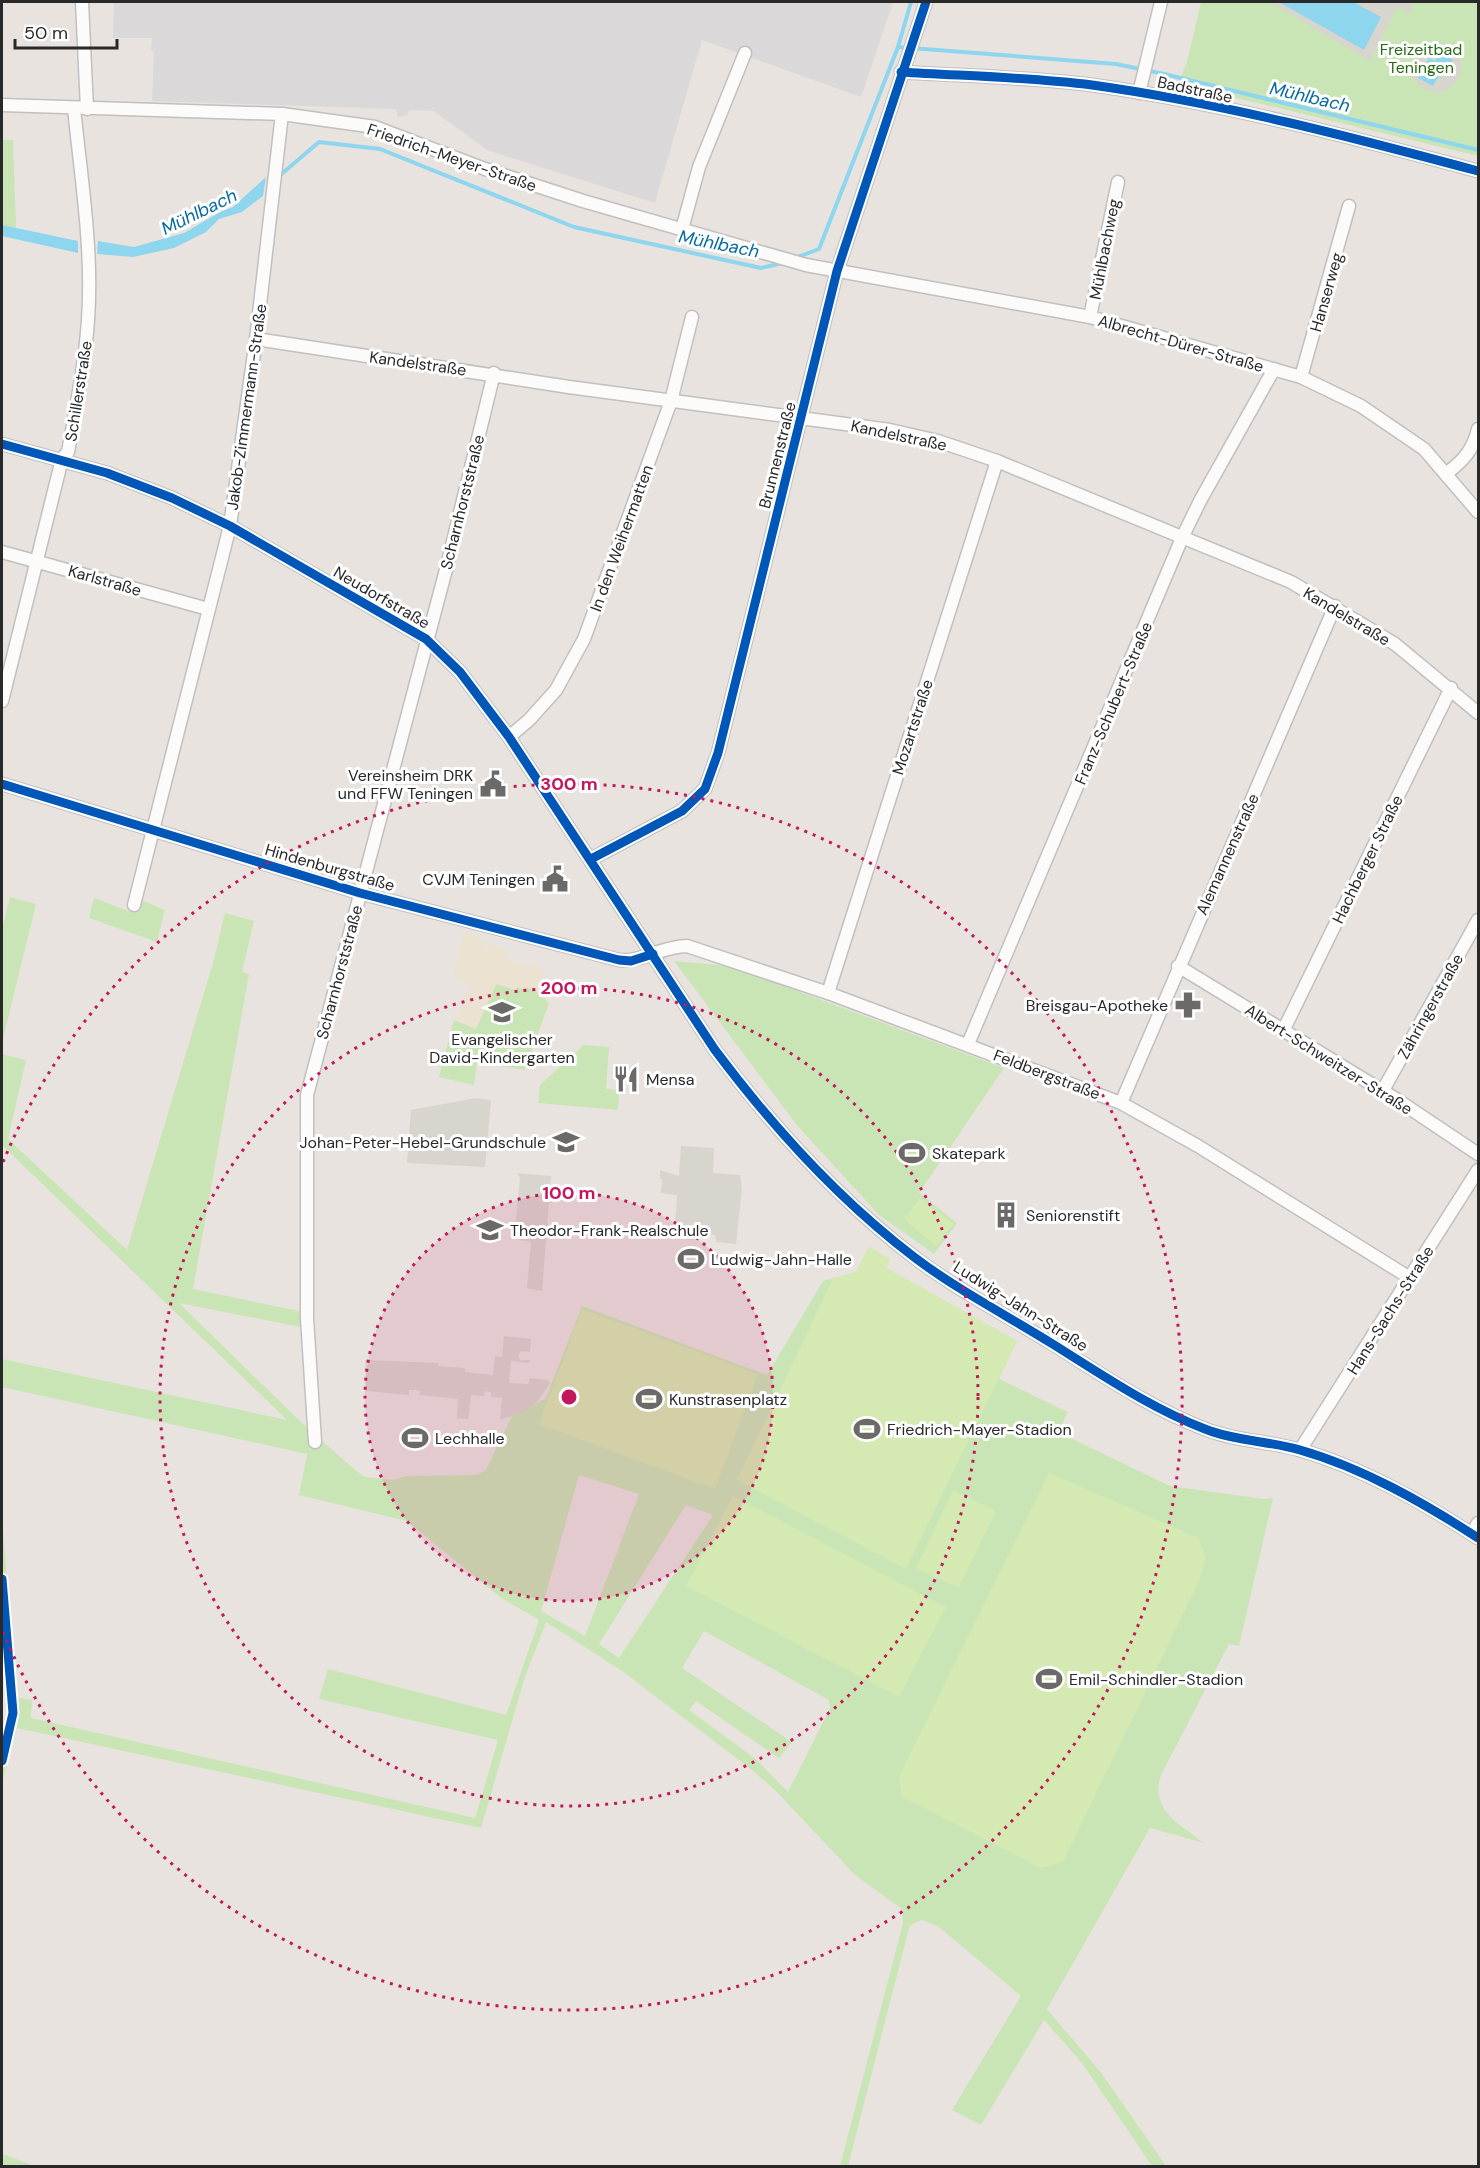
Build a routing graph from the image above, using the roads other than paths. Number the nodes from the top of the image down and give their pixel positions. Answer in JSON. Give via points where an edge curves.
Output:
{"nodes":[{"id":1,"x":82,"y":2,"type":"edge"},
{"id":2,"x":926,"y":2,"type":"edge"},
{"id":3,"x":1161,"y":2,"type":"edge"},
{"id":4,"x":745,"y":53,"type":"dead end"},
{"id":5,"x":901,"y":72,"type":"junction"},
{"id":6,"x":1139,"y":93,"type":"junction"},
{"id":7,"x":2,"y":105,"type":"edge"},
{"id":8,"x":80,"y":108,"type":"junction"},
{"id":9,"x":282,"y":114,"type":"junction"},
{"id":10,"x":1479,"y":171,"type":"edge"},
{"id":11,"x":1118,"y":182,"type":"dead end"},
{"id":12,"x":1349,"y":206,"type":"dead end"},
{"id":13,"x":682,"y":229,"type":"junction"},
{"id":14,"x":837,"y":270,"type":"junction"},
{"id":15,"x":692,"y":317,"type":"dead end"},
{"id":16,"x":1090,"y":317,"type":"junction"},
{"id":17,"x":256,"y":339,"type":"junction"},
{"id":18,"x":1274,"y":369,"type":"junction"},
{"id":19,"x":494,"y":374,"type":"junction"},
{"id":20,"x":1301,"y":377,"type":"junction"},
{"id":21,"x":670,"y":401,"type":"junction"},
{"id":22,"x":802,"y":418,"type":"junction"},
{"id":23,"x":1479,"y":429,"type":"edge"},
{"id":24,"x":2,"y":444,"type":"edge"},
{"id":25,"x":62,"y":459,"type":"junction"},
{"id":26,"x":997,"y":461,"type":"junction"},
{"id":27,"x":1447,"y":473,"type":"junction"},
{"id":28,"x":1479,"y":512,"type":"edge"},
{"id":29,"x":230,"y":526,"type":"junction"},
{"id":30,"x":1182,"y":538,"type":"junction"},
{"id":31,"x":2,"y":552,"type":"edge"},
{"id":32,"x":37,"y":561,"type":"junction"},
{"id":33,"x":1335,"y":606,"type":"junction"},
{"id":34,"x":208,"y":609,"type":"junction"},
{"id":35,"x":426,"y":639,"type":"junction"},
{"id":36,"x":1451,"y":688,"type":"junction"},
{"id":37,"x":2,"y":701,"type":"edge"},
{"id":38,"x":1479,"y":713,"type":"edge"},
{"id":39,"x":509,"y":737,"type":"junction"},
{"id":40,"x":2,"y":784,"type":"edge"},
{"id":41,"x":152,"y":828,"type":"junction"},
{"id":42,"x":591,"y":859,"type":"junction"},
{"id":43,"x":360,"y":893,"type":"junction"},
{"id":44,"x":134,"y":905,"type":"dead end"},
{"id":45,"x":1479,"y":920,"type":"edge"},
{"id":46,"x":653,"y":954,"type":"junction"},
{"id":47,"x":1178,"y":966,"type":"junction"},
{"id":48,"x":828,"y":993,"type":"junction"},
{"id":49,"x":1283,"y":1030,"type":"junction"},
{"id":50,"x":968,"y":1044,"type":"junction"},
{"id":51,"x":1382,"y":1092,"type":"junction"},
{"id":52,"x":1121,"y":1102,"type":"junction"},
{"id":53,"x":1479,"y":1154,"type":"edge"},
{"id":54,"x":1479,"y":1170,"type":"edge"},
{"id":55,"x":1410,"y":1278,"type":"junction"},
{"id":56,"x":315,"y":1442,"type":"dead end"},
{"id":57,"x":1300,"y":1450,"type":"junction"},
{"id":58,"x":1476,"y":1531,"type":"edge"}],
"edges":[{"from":1,"to":8,"type":"street","name":"Schillerstraße"},
{"from":2,"to":5,"type":"street","name":"Brunnenstraße"},
{"from":3,"to":6,"type":"street"},
{"from":4,"to":13,"type":"street","via":[[699,167]]},
{"from":5,"to":6,"type":"street","name":"Badstraße","via":[[1089,85]]},
{"from":5,"to":14,"type":"street","name":"Brunnenstraße"},
{"from":6,"to":10,"type":"street","name":"Badstraße","via":[[1294,125]]},
{"from":7,"to":8,"type":"street","name":"Friedrich-Meyer-Straße"},
{"from":8,"to":9,"type":"street","name":"Friedrich-Meyer-Straße"},
{"from":8,"to":25,"type":"street","name":"Schillerstraße","via":[[88,318],[81,383],[68,452]]},
{"from":9,"to":13,"type":"street","name":"Friedrich-Meyer-Straße","via":[[375,128],[485,170]]},
{"from":9,"to":17,"type":"street","name":"Jakob-Zimmermann-Straße"},
{"from":11,"to":16,"type":"street","name":"Mühlbachweg"},
{"from":12,"to":20,"type":"street","name":"Hanserweg"},
{"from":13,"to":14,"type":"street","name":"Friedrich-Meyer-Straße","via":[[806,265]]},
{"from":14,"to":16,"type":"street","name":"Albrecht-Dürer-Straße"},
{"from":14,"to":22,"type":"street","name":"Brunnenstraße"},
{"from":15,"to":21,"type":"street","name":"In den Weihermatten"},
{"from":16,"to":18,"type":"street","name":"Albrecht-Dürer-Straße"},
{"from":17,"to":19,"type":"street","name":"Kandelstraße"},
{"from":17,"to":29,"type":"street","name":"Jakob-Zimmermann-Straße"},
{"from":18,"to":20,"type":"street","name":"Albrecht-Dürer-Straße"},
{"from":18,"to":30,"type":"street","name":"Franz-Schubert-Straße"},
{"from":19,"to":21,"type":"street","name":"Kandelstraße"},
{"from":19,"to":35,"type":"street","name":"Scharnhorststraße"},
{"from":20,"to":27,"type":"street","name":"Albrecht-Dürer-Straße","via":[[1361,406],[1424,449]]},
{"from":21,"to":22,"type":"street","name":"Kandelstraße"},
{"from":21,"to":39,"type":"street","name":"In den Weihermatten","via":[[584,639],[556,690]]},
{"from":22,"to":26,"type":"street","name":"Kandelstraße","via":[[890,430]]},
{"from":22,"to":42,"type":"street","name":"Brunnenstraße","via":[[718,753],[705,789],[682,811]]},
{"from":23,"to":27,"type":"street","via":[[1474,447]]},
{"from":24,"to":25,"type":"street","name":"Neudorfstraße"},
{"from":25,"to":29,"type":"street","name":"Neudorfstraße","via":[[172,498]]},
{"from":25,"to":32,"type":"street","name":"Schillerstraße"},
{"from":26,"to":30,"type":"street","name":"Kandelstraße"},
{"from":26,"to":48,"type":"street","name":"Mozartstraße"},
{"from":27,"to":28,"type":"street","name":"Albrecht-Dürer-Straße"},
{"from":29,"to":34,"type":"street","name":"Jakob-Zimmermann-Straße"},
{"from":29,"to":35,"type":"street","name":"Neudorfstraße"},
{"from":30,"to":33,"type":"street","name":"Kandelstraße","via":[[1291,582]]},
{"from":30,"to":50,"type":"street","name":"Franz-Schubert-Straße"},
{"from":31,"to":32,"type":"street","name":"Karlstraße"},
{"from":32,"to":34,"type":"street","name":"Karlstraße"},
{"from":32,"to":37,"type":"street","name":"Schillerstraße"},
{"from":33,"to":36,"type":"street","name":"Kandelstraße"},
{"from":33,"to":47,"type":"street","name":"Alemannenstraße"},
{"from":34,"to":41,"type":"street","name":"Jakob-Zimmermann-Straße"},
{"from":35,"to":39,"type":"street","name":"Neudorfstraße","via":[[460,672]]},
{"from":35,"to":43,"type":"street","name":"Scharnhorststraße"},
{"from":36,"to":38,"type":"street","name":"Kandelstraße"},
{"from":36,"to":49,"type":"street","name":"Hachberger Straße"},
{"from":39,"to":42,"type":"street","name":"Neudorfstraße"},
{"from":40,"to":41,"type":"street","name":"Hindenburgstraße"},
{"from":41,"to":43,"type":"street","name":"Hindenburgstraße"},
{"from":41,"to":44,"type":"street","name":"Jakob-Zimmermann-Straße"},
{"from":42,"to":46,"type":"street","name":"Neudorfstraße"},
{"from":43,"to":46,"type":"street","name":"Hindenburgstraße","via":[[619,960],[631,961]]},
{"from":43,"to":56,"type":"street","name":"Scharnhorststraße","via":[[307,1095],[307,1318]]},
{"from":45,"to":51,"type":"street","name":"Zähringerstraße"},
{"from":46,"to":48,"type":"street","name":"Feldbergstraße","via":[[687,946]]},
{"from":46,"to":57,"type":"street","name":"Ludwig-Jahn-Straße","via":[[749,1096],[818,1171],[915,1258],[1113,1382],[1178,1418],[1207,1430]]},
{"from":47,"to":49,"type":"street","name":"Albert-Schweitzer-Straße"},
{"from":47,"to":52,"type":"street","name":"Alemannenstraße"},
{"from":48,"to":50,"type":"street","name":"Feldbergstraße"},
{"from":49,"to":51,"type":"street","name":"Albert-Schweitzer-Straße"},
{"from":50,"to":52,"type":"street","name":"Feldbergstraße"},
{"from":51,"to":53,"type":"street","name":"Albert-Schweitzer-Straße"},
{"from":52,"to":55,"type":"street","name":"Feldbergstraße"},
{"from":54,"to":55,"type":"street","name":"Hans-Sachs-Straße"},
{"from":55,"to":57,"type":"street","name":"Hans-Sachs-Straße"},
{"from":57,"to":58,"type":"street","name":"Ludwig-Jahn-Straße","via":[[1359,1473]]}]}
